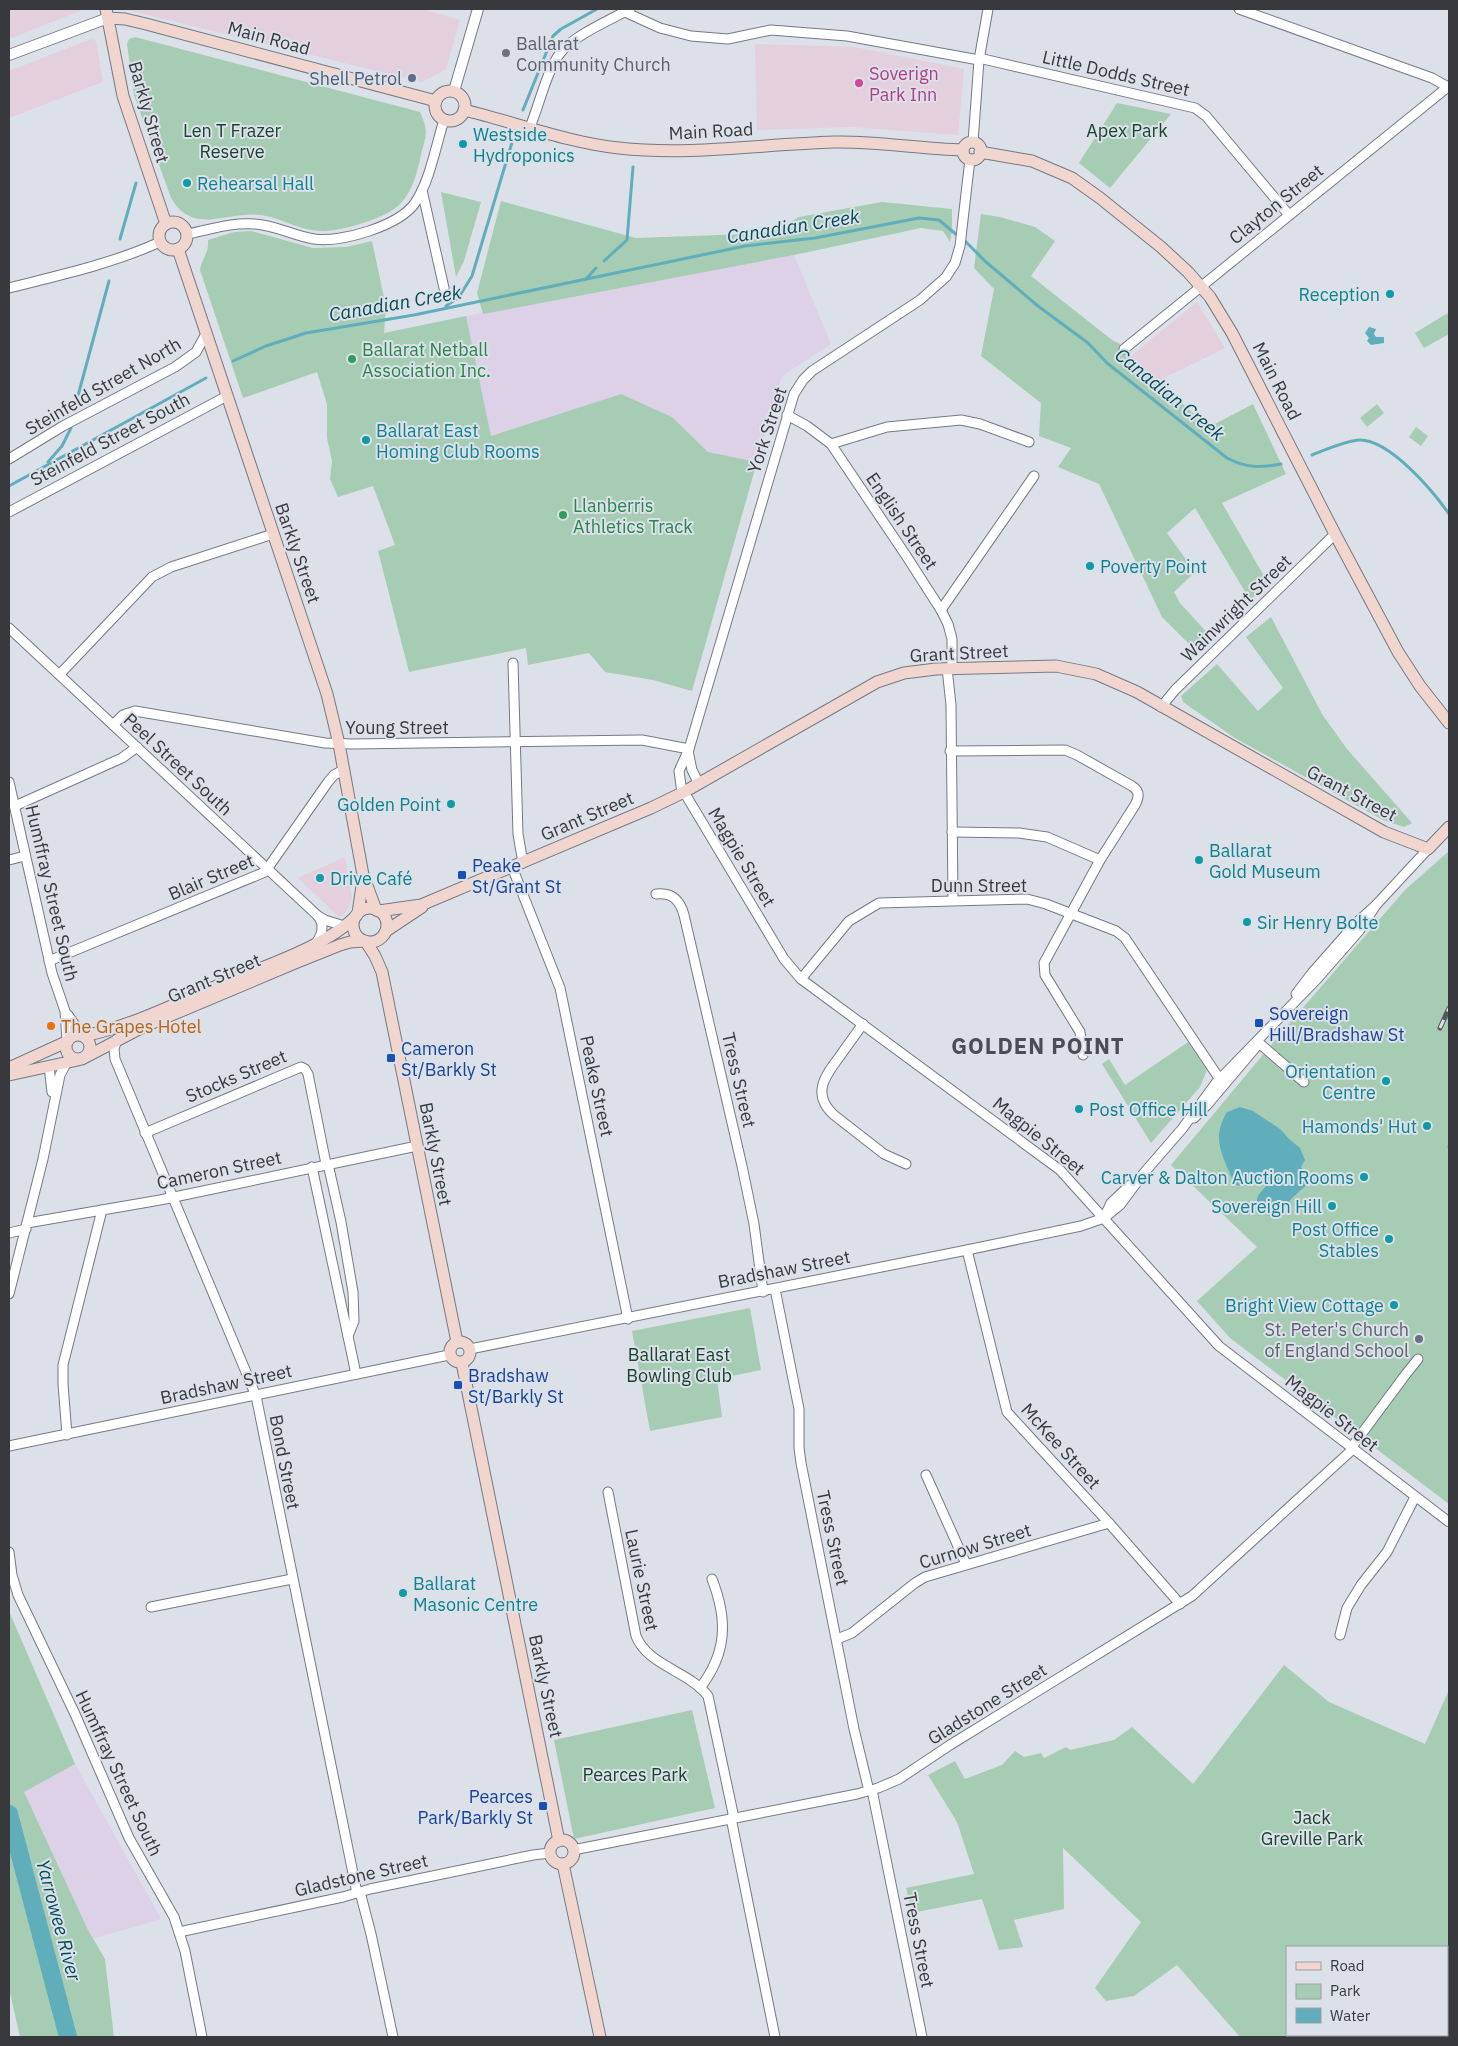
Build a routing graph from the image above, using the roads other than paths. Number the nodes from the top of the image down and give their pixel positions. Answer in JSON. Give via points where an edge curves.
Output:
{"nodes":[{"id":1,"x":478,"y":9,"type":"edge"},
{"id":2,"x":988,"y":9,"type":"edge"},
{"id":3,"x":1239,"y":9,"type":"edge"},
{"id":4,"x":628,"y":10,"type":"edge"},
{"id":5,"x":107,"y":14,"type":"edge"},
{"id":6,"x":9,"y":55,"type":"edge"},
{"id":7,"x":979,"y":59,"type":"junction"},
{"id":8,"x":1449,"y":86,"type":"edge"},
{"id":9,"x":454,"y":91,"type":"junction"},
{"id":10,"x":436,"y":101,"type":"junction"},
{"id":11,"x":464,"y":110,"type":"junction"},
{"id":12,"x":444,"y":120,"type":"junction"},
{"id":13,"x":530,"y":127,"type":"junction"},
{"id":14,"x":973,"y":142,"type":"junction"},
{"id":15,"x":963,"y":150,"type":"junction"},
{"id":16,"x":980,"y":152,"type":"junction"},
{"id":17,"x":970,"y":159,"type":"junction"},
{"id":18,"x":422,"y":190,"type":"junction"},
{"id":19,"x":1289,"y":215,"type":"junction"},
{"id":20,"x":166,"y":224,"type":"junction"},
{"id":21,"x":187,"y":234,"type":"junction"},
{"id":22,"x":160,"y":242,"type":"junction"},
{"id":23,"x":178,"y":249,"type":"junction"},
{"id":24,"x":1201,"y":286,"type":"junction"},
{"id":25,"x":9,"y":288,"type":"edge"},
{"id":26,"x":444,"y":288,"type":"dead end"},
{"id":27,"x":206,"y":334,"type":"junction"},
{"id":28,"x":1124,"y":349,"type":"dead end"},
{"id":29,"x":226,"y":396,"type":"junction"},
{"id":30,"x":787,"y":415,"type":"junction"},
{"id":31,"x":1028,"y":442,"type":"dead end"},
{"id":32,"x":830,"y":444,"type":"junction"},
{"id":33,"x":9,"y":459,"type":"edge"},
{"id":34,"x":1034,"y":476,"type":"dead end"},
{"id":35,"x":9,"y":512,"type":"edge"},
{"id":36,"x":273,"y":534,"type":"junction"},
{"id":37,"x":1335,"y":534,"type":"junction"},
{"id":38,"x":942,"y":610,"type":"junction"},
{"id":39,"x":9,"y":624,"type":"edge"},
{"id":40,"x":9,"y":628,"type":"edge"},
{"id":41,"x":17,"y":634,"type":"junction"},
{"id":42,"x":513,"y":663,"type":"dead end"},
{"id":43,"x":950,"y":668,"type":"junction"},
{"id":44,"x":60,"y":674,"type":"junction"},
{"id":45,"x":1161,"y":707,"type":"junction"},
{"id":46,"x":1449,"y":723,"type":"edge"},
{"id":47,"x":113,"y":725,"type":"junction"},
{"id":48,"x":515,"y":742,"type":"junction"},
{"id":49,"x":339,"y":744,"type":"junction"},
{"id":50,"x":137,"y":747,"type":"junction"},
{"id":51,"x":688,"y":749,"type":"junction"},
{"id":52,"x":950,"y":751,"type":"junction"},
{"id":53,"x":343,"y":770,"type":"junction"},
{"id":54,"x":9,"y":782,"type":"edge"},
{"id":55,"x":698,"y":784,"type":"junction"},
{"id":56,"x":683,"y":793,"type":"junction"},
{"id":57,"x":15,"y":806,"type":"junction"},
{"id":58,"x":1449,"y":827,"type":"edge"},
{"id":59,"x":1449,"y":831,"type":"edge"},
{"id":60,"x":952,"y":832,"type":"junction"},
{"id":61,"x":1430,"y":847,"type":"junction"},
{"id":62,"x":25,"y":856,"type":"junction"},
{"id":63,"x":9,"y":860,"type":"edge"},
{"id":64,"x":1100,"y":860,"type":"junction"},
{"id":65,"x":517,"y":865,"type":"junction"},
{"id":66,"x":268,"y":870,"type":"junction"},
{"id":67,"x":363,"y":875,"type":"junction"},
{"id":68,"x":656,"y":894,"type":"dead end"},
{"id":69,"x":434,"y":900,"type":"junction"},
{"id":70,"x":953,"y":900,"type":"junction"},
{"id":71,"x":377,"y":910,"type":"junction"},
{"id":72,"x":358,"y":914,"type":"junction"},
{"id":73,"x":1072,"y":914,"type":"junction"},
{"id":74,"x":318,"y":916,"type":"junction"},
{"id":75,"x":344,"y":926,"type":"junction"},
{"id":76,"x":385,"y":933,"type":"junction"},
{"id":77,"x":365,"y":941,"type":"junction"},
{"id":78,"x":316,"y":944,"type":"junction"},
{"id":79,"x":49,"y":961,"type":"junction"},
{"id":80,"x":382,"y":972,"type":"junction"},
{"id":81,"x":801,"y":979,"type":"junction"},
{"id":82,"x":65,"y":1011,"type":"junction"},
{"id":83,"x":863,"y":1024,"type":"junction"},
{"id":84,"x":1269,"y":1028,"type":"junction"},
{"id":85,"x":83,"y":1036,"type":"junction"},
{"id":86,"x":117,"y":1039,"type":"junction"},
{"id":87,"x":67,"y":1041,"type":"junction"},
{"id":88,"x":1259,"y":1043,"type":"junction"},
{"id":89,"x":99,"y":1048,"type":"junction"},
{"id":90,"x":51,"y":1049,"type":"junction"},
{"id":91,"x":1083,"y":1054,"type":"dead end"},
{"id":92,"x":80,"y":1059,"type":"junction"},
{"id":93,"x":115,"y":1059,"type":"junction"},
{"id":94,"x":67,"y":1062,"type":"junction"},
{"id":95,"x":49,"y":1066,"type":"junction"},
{"id":96,"x":9,"y":1068,"type":"edge"},
{"id":97,"x":9,"y":1076,"type":"edge"},
{"id":98,"x":1221,"y":1082,"type":"junction"},
{"id":99,"x":1304,"y":1082,"type":"dead end"},
{"id":100,"x":53,"y":1105,"type":"junction"},
{"id":101,"x":145,"y":1133,"type":"junction"},
{"id":102,"x":417,"y":1146,"type":"junction"},
{"id":103,"x":327,"y":1164,"type":"junction"},
{"id":104,"x":906,"y":1164,"type":"dead end"},
{"id":105,"x":312,"y":1167,"type":"junction"},
{"id":106,"x":172,"y":1197,"type":"junction"},
{"id":107,"x":102,"y":1210,"type":"junction"},
{"id":108,"x":1104,"y":1218,"type":"junction"},
{"id":109,"x":27,"y":1226,"type":"junction"},
{"id":110,"x":9,"y":1233,"type":"edge"},
{"id":111,"x":967,"y":1250,"type":"junction"},
{"id":112,"x":775,"y":1289,"type":"junction"},
{"id":113,"x":763,"y":1292,"type":"junction"},
{"id":114,"x":9,"y":1294,"type":"edge"},
{"id":115,"x":628,"y":1319,"type":"junction"},
{"id":116,"x":348,"y":1336,"type":"junction"},
{"id":117,"x":457,"y":1342,"type":"junction"},
{"id":118,"x":470,"y":1349,"type":"junction"},
{"id":119,"x":450,"y":1355,"type":"junction"},
{"id":120,"x":1418,"y":1360,"type":"dead end"},
{"id":121,"x":462,"y":1363,"type":"junction"},
{"id":122,"x":356,"y":1374,"type":"junction"},
{"id":123,"x":256,"y":1396,"type":"junction"},
{"id":124,"x":68,"y":1435,"type":"junction"},
{"id":125,"x":9,"y":1446,"type":"edge"},
{"id":126,"x":1352,"y":1449,"type":"junction"},
{"id":127,"x":926,"y":1475,"type":"dead end"},
{"id":128,"x":608,"y":1492,"type":"dead end"},
{"id":129,"x":1415,"y":1497,"type":"junction"},
{"id":130,"x":1449,"y":1522,"type":"edge"},
{"id":131,"x":1109,"y":1523,"type":"junction"},
{"id":132,"x":9,"y":1552,"type":"edge"},
{"id":133,"x":966,"y":1564,"type":"junction"},
{"id":134,"x":292,"y":1579,"type":"junction"},
{"id":135,"x":712,"y":1579,"type":"dead end"},
{"id":136,"x":1180,"y":1604,"type":"junction"},
{"id":137,"x":151,"y":1607,"type":"dead end"},
{"id":138,"x":1340,"y":1635,"type":"dead end"},
{"id":139,"x":837,"y":1639,"type":"junction"},
{"id":140,"x":700,"y":1688,"type":"junction"},
{"id":141,"x":871,"y":1791,"type":"junction"},
{"id":142,"x":732,"y":1818,"type":"junction"},
{"id":143,"x":560,"y":1841,"type":"junction"},
{"id":144,"x":573,"y":1850,"type":"junction"},
{"id":145,"x":550,"y":1853,"type":"junction"},
{"id":146,"x":563,"y":1864,"type":"junction"},
{"id":147,"x":358,"y":1892,"type":"junction"},
{"id":148,"x":179,"y":1932,"type":"junction"},
{"id":149,"x":202,"y":2037,"type":"edge"},
{"id":150,"x":392,"y":2037,"type":"edge"},
{"id":151,"x":600,"y":2037,"type":"edge"},
{"id":152,"x":776,"y":2037,"type":"edge"},
{"id":153,"x":922,"y":2037,"type":"edge"}],
"edges":[{"from":1,"to":9,"type":"street"},
{"from":2,"to":7,"type":"street"},
{"from":3,"to":8,"type":"street"},
{"from":4,"to":7,"type":"street","name":"Little Dodds Street","via":[[660,28],[691,36],[728,39],[771,30],[847,36]]},
{"from":4,"to":13,"type":"street","via":[[562,51]]},
{"from":5,"to":6,"type":"street","name":"Main Road"},
{"from":5,"to":10,"type":"main road","name":"Main Road"},
{"from":5,"to":20,"type":"main road","name":"Barkly Street","via":[[123,96]]},
{"from":7,"to":14,"type":"street"},
{"from":7,"to":19,"type":"street","name":"Little Dodds Street","via":[[1195,108],[1206,116]]},
{"from":8,"to":19,"type":"street","name":"Clayton Street"},
{"from":9,"to":10,"type":"main road","via":[[443,92]]},
{"from":9,"to":11,"type":"main road","via":[[464,100]]},
{"from":10,"to":12,"type":"main road","via":[[437,113]]},
{"from":11,"to":12,"type":"main road","via":[[456,119]]},
{"from":11,"to":13,"type":"main road","name":"Main Road"},
{"from":12,"to":18,"type":"street"},
{"from":13,"to":15,"type":"main road","name":"Main Road","via":[[591,144],[636,150],[834,142]]},
{"from":14,"to":15,"type":"main road","via":[[966,144]]},
{"from":14,"to":16,"type":"main road"},
{"from":15,"to":17,"type":"main road"},
{"from":16,"to":17,"type":"main road","via":[[977,158]]},
{"from":16,"to":24,"type":"main road","name":"Main Road","via":[[1032,160],[1072,178],[1161,247]]},
{"from":17,"to":30,"type":"street","name":"York Street","via":[[960,246],[952,268],[934,290],[805,377],[794,394]]},
{"from":18,"to":21,"type":"street","via":[[412,207],[402,215],[368,231],[345,237],[319,240],[247,224]]},
{"from":18,"to":26,"type":"street"},
{"from":19,"to":24,"type":"street","name":"Clayton Street"},
{"from":20,"to":21,"type":"main road","via":[[178,222]]},
{"from":20,"to":22,"type":"main road","via":[[160,231]]},
{"from":21,"to":23,"type":"main road","via":[[185,243]]},
{"from":22,"to":23,"type":"main road","via":[[167,249]]},
{"from":22,"to":25,"type":"street","via":[[90,268]]},
{"from":23,"to":27,"type":"main road","name":"Barkly Street"},
{"from":24,"to":28,"type":"street","name":"Clayton Street"},
{"from":24,"to":37,"type":"main road","name":"Main Road","via":[[1232,333]]},
{"from":27,"to":29,"type":"main road","name":"Barkly Street"},
{"from":27,"to":33,"type":"street","name":"Steinfeld Street North","via":[[196,352],[178,365],[63,426]]},
{"from":29,"to":35,"type":"street","name":"Steinfeld Street South"},
{"from":29,"to":36,"type":"main road","name":"Barkly Street"},
{"from":30,"to":32,"type":"street","name":"English Street"},
{"from":30,"to":51,"type":"street","name":"York Street"},
{"from":31,"to":32,"type":"street","via":[[961,420],[887,427]]},
{"from":32,"to":38,"type":"street","name":"English Street"},
{"from":34,"to":38,"type":"street"},
{"from":36,"to":44,"type":"street","via":[[171,566],[152,577]]},
{"from":36,"to":49,"type":"main road","name":"Barkly Street","via":[[327,694]]},
{"from":37,"to":45,"type":"street","name":"Wainwright Street"},
{"from":37,"to":46,"type":"main road","name":"Main Road","via":[[1406,666]]},
{"from":38,"to":43,"type":"street","name":"English Street","via":[[952,639]]},
{"from":39,"to":41,"type":"street","name":"Peel Street South"},
{"from":40,"to":41,"type":"street","name":"Peel Street South"},
{"from":41,"to":44,"type":"street","name":"Peel Street South"},
{"from":42,"to":48,"type":"street","name":"Peake Street"},
{"from":43,"to":45,"type":"main road","name":"Grant Street","via":[[1075,668],[1112,680]]},
{"from":43,"to":52,"type":"street","name":"English Street"},
{"from":43,"to":55,"type":"main road","name":"Grant Street","via":[[916,671],[877,682]]},
{"from":44,"to":47,"type":"street","name":"Peel Street South"},
{"from":45,"to":61,"type":"main road","name":"Grant Street","via":[[1362,820]]},
{"from":47,"to":49,"type":"street","name":"Young Street","via":[[125,714],[138,711]]},
{"from":47,"to":50,"type":"street","name":"Peel Street South"},
{"from":48,"to":49,"type":"street","name":"Young Street"},
{"from":48,"to":51,"type":"street","name":"Young Street","via":[[642,740]]},
{"from":48,"to":65,"type":"street","name":"Peake Street"},
{"from":49,"to":53,"type":"main road","name":"Barkly Street"},
{"from":50,"to":57,"type":"street","via":[[119,760]]},
{"from":50,"to":66,"type":"street","name":"Peel Street South"},
{"from":51,"to":55,"type":"street"},
{"from":51,"to":56,"type":"street","name":"York Street","via":[[678,772]]},
{"from":52,"to":60,"type":"street","name":"English Street"},
{"from":52,"to":64,"type":"street","via":[[1065,750],[1135,788],[1138,795],[1135,805]]},
{"from":53,"to":66,"type":"street","name":"Blair Street","via":[[328,782]]},
{"from":53,"to":67,"type":"main road","name":"Barkly Street"},
{"from":54,"to":57,"type":"street","name":"Humffray Street South"},
{"from":55,"to":56,"type":"main road","name":"Grant Street"},
{"from":56,"to":65,"type":"main road","name":"Grant Street"},
{"from":56,"to":81,"type":"street","name":"Magpie Street","via":[[784,959]]},
{"from":57,"to":62,"type":"street","name":"Humffray Street South"},
{"from":58,"to":61,"type":"main road"},
{"from":59,"to":61,"type":"main road"},
{"from":60,"to":64,"type":"street","via":[[1019,833],[1047,837]]},
{"from":60,"to":70,"type":"street","name":"English Street"},
{"from":61,"to":84,"type":"street","via":[[1357,922]]},
{"from":62,"to":63,"type":"street"},
{"from":62,"to":79,"type":"street","name":"Humffray Street South"},
{"from":64,"to":73,"type":"street"},
{"from":65,"to":69,"type":"main road","name":"Grant Street"},
{"from":65,"to":115,"type":"street","name":"Peake Street","via":[[560,988]]},
{"from":66,"to":74,"type":"street","name":"Peel Street South"},
{"from":66,"to":79,"type":"street","name":"Blair Street"},
{"from":67,"to":71,"type":"main road","name":"Barkly Street"},
{"from":67,"to":72,"type":"main road","name":"Barkly Street"},
{"from":68,"to":113,"type":"street","name":"Tress Street","via":[[673,896],[683,911],[742,1166],[756,1234]]},
{"from":69,"to":71,"type":"main road","name":"Grant Street","via":[[413,907]]},
{"from":69,"to":76,"type":"main road","name":"Grant Street"},
{"from":70,"to":73,"type":"street","name":"Dunn Street","via":[[1026,899]]},
{"from":70,"to":81,"type":"street","name":"Dunn Street","via":[[874,904],[849,921]]},
{"from":71,"to":72,"type":"main road","via":[[366,909]]},
{"from":71,"to":76,"type":"main road","via":[[385,918]]},
{"from":72,"to":75,"type":"main road","name":"Grant Street"},
{"from":72,"to":77,"type":"main road","via":[[354,931]]},
{"from":73,"to":91,"type":"street","via":[[1044,969],[1079,1030]]},
{"from":73,"to":98,"type":"street","name":"Dunn Street","via":[[1125,938]]},
{"from":74,"to":75,"type":"street","name":"Peel Street South"},
{"from":74,"to":78,"type":"street","via":[[322,928]]},
{"from":75,"to":78,"type":"main road","name":"Grant Street"},
{"from":76,"to":77,"type":"main road","via":[[378,940]]},
{"from":76,"to":80,"type":"main road","name":"Barkly Street"},
{"from":77,"to":80,"type":"main road","name":"Barkly Street"},
{"from":77,"to":86,"type":"main road","name":"Grant Street","via":[[333,947]]},
{"from":78,"to":85,"type":"main road","name":"Grant Street","via":[[130,1022]]},
{"from":79,"to":82,"type":"street","name":"Humffray Street South"},
{"from":80,"to":102,"type":"main road","name":"Barkly Street"},
{"from":81,"to":83,"type":"street","name":"Magpie Street"},
{"from":82,"to":85,"type":"street","name":"Humffray Street South"},
{"from":82,"to":87,"type":"street","name":"Humffray Street South"},
{"from":83,"to":104,"type":"street","via":[[826,1074],[822,1093],[825,1104],[834,1115],[884,1154]]},
{"from":83,"to":108,"type":"street","name":"Magpie Street","via":[[1053,1164]]},
{"from":84,"to":88,"type":"street"},
{"from":84,"to":98,"type":"street"},
{"from":85,"to":87,"type":"main road","name":"Grant Street","via":[[72,1036]]},
{"from":85,"to":92,"type":"main road","via":[[89,1041],[90,1048],[88,1055]]},
{"from":86,"to":89,"type":"main road","name":"Grant Street"},
{"from":86,"to":93,"type":"street","name":"Bond Street"},
{"from":87,"to":90,"type":"main road"},
{"from":87,"to":92,"type":"main road","via":[[68,1055]]},
{"from":88,"to":98,"type":"street"},
{"from":88,"to":99,"type":"street"},
{"from":89,"to":92,"type":"main road","name":"Grant Street"},
{"from":89,"to":93,"type":"street"},
{"from":90,"to":95,"type":"main road"},
{"from":90,"to":96,"type":"main road"},
{"from":92,"to":94,"type":"main road","name":"Grant Street"},
{"from":93,"to":101,"type":"street","name":"Bond Street"},
{"from":94,"to":95,"type":"main road","name":"Grant Street"},
{"from":94,"to":100,"type":"street","via":[[60,1075]]},
{"from":95,"to":97,"type":"main road","name":"Grant Street"},
{"from":95,"to":100,"type":"street"},
{"from":98,"to":108,"type":"street","via":[[1207,1105],[1111,1204]]},
{"from":100,"to":109,"type":"street"},
{"from":101,"to":103,"type":"street","name":"Stocks Street","via":[[301,1067],[308,1074]]},
{"from":101,"to":106,"type":"street","name":"Bond Street"},
{"from":102,"to":103,"type":"street","name":"Cameron Street"},
{"from":102,"to":117,"type":"main road","name":"Barkly Street"},
{"from":103,"to":105,"type":"street","name":"Cameron Street"},
{"from":103,"to":116,"type":"street","name":"Stocks Street","via":[[353,1292],[354,1321]]},
{"from":105,"to":106,"type":"street","name":"Cameron Street"},
{"from":105,"to":116,"type":"street","name":"Stocks Street"},
{"from":106,"to":107,"type":"street","name":"Cameron Street"},
{"from":106,"to":123,"type":"street","name":"Bond Street"},
{"from":107,"to":109,"type":"street","name":"Cameron Street"},
{"from":107,"to":124,"type":"street","via":[[64,1364]]},
{"from":108,"to":111,"type":"street","name":"Bradshaw Street","via":[[1081,1226]]},
{"from":108,"to":126,"type":"street","name":"Magpie Street","via":[[1219,1346]]},
{"from":109,"to":110,"type":"street","name":"Cameron Street"},
{"from":109,"to":114,"type":"street"},
{"from":111,"to":112,"type":"street","name":"Bradshaw Street"},
{"from":111,"to":131,"type":"street","name":"McKee Street","via":[[1007,1412]]},
{"from":112,"to":113,"type":"street","name":"Bradshaw Street"},
{"from":112,"to":139,"type":"street","name":"Tress Street","via":[[799,1409],[801,1464]]},
{"from":113,"to":115,"type":"street","name":"Bradshaw Street"},
{"from":115,"to":118,"type":"street","name":"Bradshaw Street"},
{"from":116,"to":122,"type":"street","name":"Stocks Street"},
{"from":117,"to":118,"type":"main road","via":[[465,1343]]},
{"from":117,"to":119,"type":"main road","via":[[450,1347]]},
{"from":118,"to":121,"type":"main road","via":[[469,1358]]},
{"from":119,"to":121,"type":"main road","via":[[454,1362]]},
{"from":119,"to":122,"type":"street","name":"Bradshaw Street"},
{"from":120,"to":126,"type":"street","name":"Gladstone Street"},
{"from":121,"to":143,"type":"main road","name":"Barkly Street"},
{"from":122,"to":123,"type":"street","name":"Bradshaw Street"},
{"from":123,"to":124,"type":"street","name":"Bradshaw Street"},
{"from":123,"to":134,"type":"street","name":"Bond Street"},
{"from":124,"to":125,"type":"street","name":"Bradshaw Street"},
{"from":126,"to":129,"type":"street","name":"Magpie Street"},
{"from":126,"to":136,"type":"street","name":"Gladstone Street","via":[[1206,1585]]},
{"from":127,"to":133,"type":"street"},
{"from":128,"to":140,"type":"street","name":"Laurie Street","via":[[637,1640],[648,1653]]},
{"from":129,"to":130,"type":"street","name":"Magpie Street"},
{"from":129,"to":138,"type":"street","via":[[1387,1552],[1348,1608]]},
{"from":131,"to":133,"type":"street","name":"Curnow Street"},
{"from":131,"to":136,"type":"street","name":"McKee Street"},
{"from":132,"to":148,"type":"street","name":"Humffray Street South","via":[[18,1595],[129,1838],[164,1898]]},
{"from":133,"to":139,"type":"street","name":"Curnow Street","via":[[920,1579],[852,1633]]},
{"from":134,"to":137,"type":"street"},
{"from":134,"to":147,"type":"street","name":"Bond Street"},
{"from":135,"to":140,"type":"street","via":[[722,1620],[722,1646],[715,1667]]},
{"from":136,"to":141,"type":"street","name":"Gladstone Street","via":[[904,1776]]},
{"from":139,"to":141,"type":"street","name":"Tress Street","via":[[856,1738]]},
{"from":140,"to":142,"type":"street","name":"Laurie Street","via":[[711,1703]]},
{"from":141,"to":142,"type":"street","name":"Gladstone Street"},
{"from":141,"to":153,"type":"street","name":"Tress Street"},
{"from":142,"to":144,"type":"street","name":"Gladstone Street"},
{"from":142,"to":152,"type":"street","name":"Laurie Street"},
{"from":143,"to":144,"type":"main road","via":[[569,1843]]},
{"from":143,"to":145,"type":"main road","via":[[552,1845]]},
{"from":144,"to":146,"type":"main road","via":[[572,1858]]},
{"from":145,"to":146,"type":"main road","via":[[554,1861]]},
{"from":145,"to":147,"type":"street","name":"Gladstone Street"},
{"from":146,"to":151,"type":"main road"},
{"from":147,"to":148,"type":"street","name":"Gladstone Street"},
{"from":147,"to":150,"type":"street","name":"Bond Street","via":[[371,1934]]},
{"from":148,"to":149,"type":"street","name":"Humffray Street South"}]}
